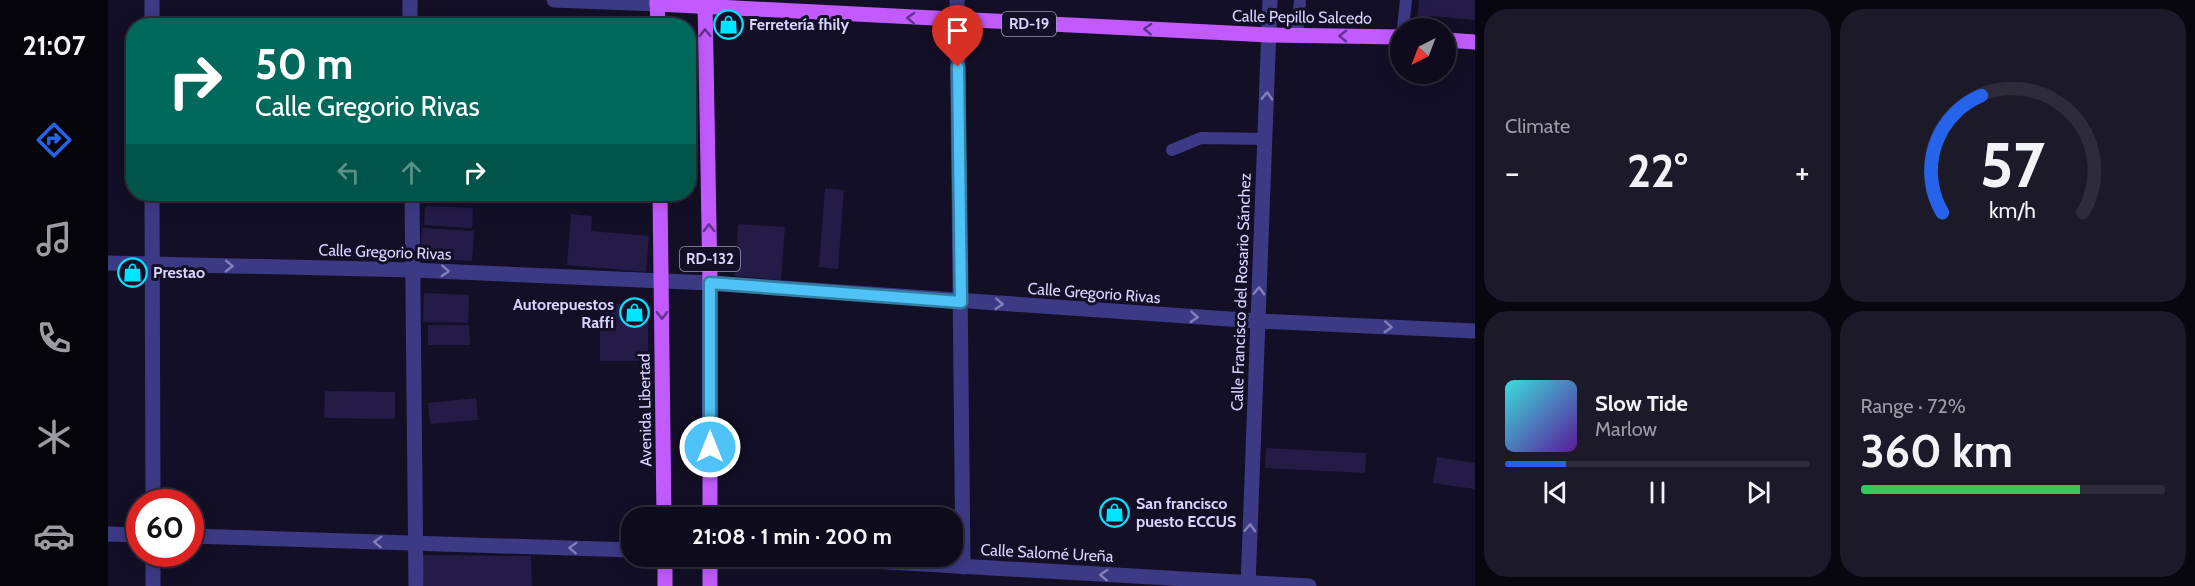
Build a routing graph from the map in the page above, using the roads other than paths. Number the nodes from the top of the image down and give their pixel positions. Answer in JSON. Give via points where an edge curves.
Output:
{"nodes":[{"id":1,"x":153,"y":0,"type":"edge"},
{"id":2,"x":410,"y":0,"type":"edge"},
{"id":3,"x":554,"y":0,"type":"edge"},
{"id":4,"x":957,"y":0,"type":"edge"},
{"id":5,"x":1270,"y":0,"type":"edge"},
{"id":6,"x":1300,"y":0,"type":"edge"},
{"id":7,"x":1406,"y":0,"type":"edge"},
{"id":8,"x":657,"y":2,"type":"edge"},
{"id":9,"x":705,"y":3,"type":"edge"},
{"id":10,"x":152,"y":18,"type":"edge"},
{"id":11,"x":410,"y":18,"type":"edge"},
{"id":12,"x":657,"y":18,"type":"edge"},
{"id":13,"x":1404,"y":18,"type":"edge"},
{"id":14,"x":957,"y":20,"type":"junction"},
{"id":15,"x":1269,"y":35,"type":"junction"},
{"id":16,"x":1297,"y":36,"type":"junction"},
{"id":17,"x":1390,"y":37,"type":"edge"},
{"id":18,"x":1456,"y":41,"type":"edge"},
{"id":19,"x":1475,"y":42,"type":"edge"},
{"id":20,"x":1266,"y":139,"type":"junction"},
{"id":21,"x":1172,"y":150,"type":"dead end"},
{"id":22,"x":152,"y":201,"type":"edge"},
{"id":23,"x":412,"y":201,"type":"edge"},
{"id":24,"x":660,"y":201,"type":"edge"},
{"id":25,"x":108,"y":263,"type":"edge"},
{"id":26,"x":152,"y":265,"type":"junction"},
{"id":27,"x":412,"y":270,"type":"junction"},
{"id":28,"x":662,"y":281,"type":"junction"},
{"id":29,"x":710,"y":283,"type":"junction"},
{"id":30,"x":961,"y":302,"type":"junction"},
{"id":31,"x":1258,"y":321,"type":"junction"},
{"id":32,"x":1475,"y":331,"type":"edge"},
{"id":33,"x":153,"y":489,"type":"edge"},
{"id":34,"x":664,"y":507,"type":"edge"},
{"id":35,"x":710,"y":507,"type":"edge"},
{"id":36,"x":963,"y":507,"type":"edge"},
{"id":37,"x":108,"y":534,"type":"edge"},
{"id":38,"x":126,"y":535,"type":"edge"},
{"id":39,"x":204,"y":536,"type":"edge"},
{"id":40,"x":416,"y":544,"type":"junction"},
{"id":41,"x":621,"y":550,"type":"edge"},
{"id":42,"x":153,"y":567,"type":"edge"},
{"id":43,"x":665,"y":567,"type":"edge"},
{"id":44,"x":710,"y":567,"type":"edge"},
{"id":45,"x":963,"y":567,"type":"edge"},
{"id":46,"x":1248,"y":585,"type":"edge"},
{"id":47,"x":153,"y":586,"type":"edge"},
{"id":48,"x":416,"y":586,"type":"edge"},
{"id":49,"x":665,"y":586,"type":"edge"},
{"id":50,"x":710,"y":586,"type":"edge"},
{"id":51,"x":1309,"y":586,"type":"edge"}],
"edges":[{"from":1,"to":10,"type":"street"},
{"from":2,"to":11,"type":"street"},
{"from":3,"to":8,"type":"street","name":"Calle Pepillo Salcedo"},
{"from":4,"to":14,"type":"street"},
{"from":5,"to":15,"type":"street","name":"Calle Francisco del Rosario Sánchez"},
{"from":6,"to":16,"type":"lane"},
{"from":7,"to":13,"type":"lane"},
{"from":8,"to":9,"type":"main road","name":"Calle Pepillo Salcedo","number":"RD-19"},
{"from":8,"to":12,"type":"main road"},
{"from":14,"to":9,"type":"main road","name":"Calle Pepillo Salcedo","number":"RD-19","one_way":true},
{"from":29,"to":9,"type":"main road","number":"RD-132","one_way":true},
{"from":15,"to":14,"type":"main road","name":"Calle Pepillo Salcedo","number":"RD-19","one_way":true},
{"from":14,"to":30,"type":"street"},
{"from":15,"to":16,"type":"main road","name":"Calle Pepillo Salcedo","number":"RD-19"},
{"from":20,"to":15,"type":"street","name":"Calle Francisco del Rosario Sánchez","one_way":true},
{"from":17,"to":16,"type":"main road","name":"Calle Pepillo Salcedo","number":"RD-19","one_way":true},
{"from":18,"to":19,"type":"main road"},
{"from":20,"to":21,"type":"lane","via":[[1207,137]]},
{"from":31,"to":20,"type":"street","name":"Calle Francisco del Rosario Sánchez","one_way":true},
{"from":22,"to":26,"type":"street"},
{"from":23,"to":27,"type":"street"},
{"from":24,"to":28,"type":"main road","name":"Avenida Libertad","number":"RD-132"},
{"from":25,"to":26,"type":"street","name":"Calle Gregorio Rivas"},
{"from":26,"to":27,"type":"street","name":"Calle Gregorio Rivas","one_way":true},
{"from":26,"to":33,"type":"street"},
{"from":27,"to":28,"type":"street","name":"Calle Gregorio Rivas","one_way":true},
{"from":27,"to":40,"type":"street"},
{"from":28,"to":29,"type":"street","name":"Calle Gregorio Rivas"},
{"from":28,"to":34,"type":"main road","name":"Avenida Libertad","number":"RD-132","one_way":true},
{"from":29,"to":30,"type":"street","name":"Calle Gregorio Rivas"},
{"from":29,"to":35,"type":"main road","number":"RD-132"},
{"from":30,"to":31,"type":"street","name":"Calle Gregorio Rivas","one_way":true},
{"from":30,"to":36,"type":"street"},
{"from":31,"to":32,"type":"street","name":"Calle Gregorio Rivas","one_way":true},
{"from":46,"to":31,"type":"street","name":"Calle Francisco del Rosario Sánchez","one_way":true},
{"from":37,"to":38,"type":"street"},
{"from":40,"to":39,"type":"street","one_way":true},
{"from":41,"to":40,"type":"street","one_way":true},
{"from":40,"to":48,"type":"street"},
{"from":42,"to":47,"type":"street"},
{"from":43,"to":49,"type":"main road"},
{"from":44,"to":50,"type":"main road"},
{"from":46,"to":45,"type":"street","name":"Calle Salomé Ureña","one_way":true},
{"from":46,"to":51,"type":"street","name":"Calle Salomé Ureña"}]}
